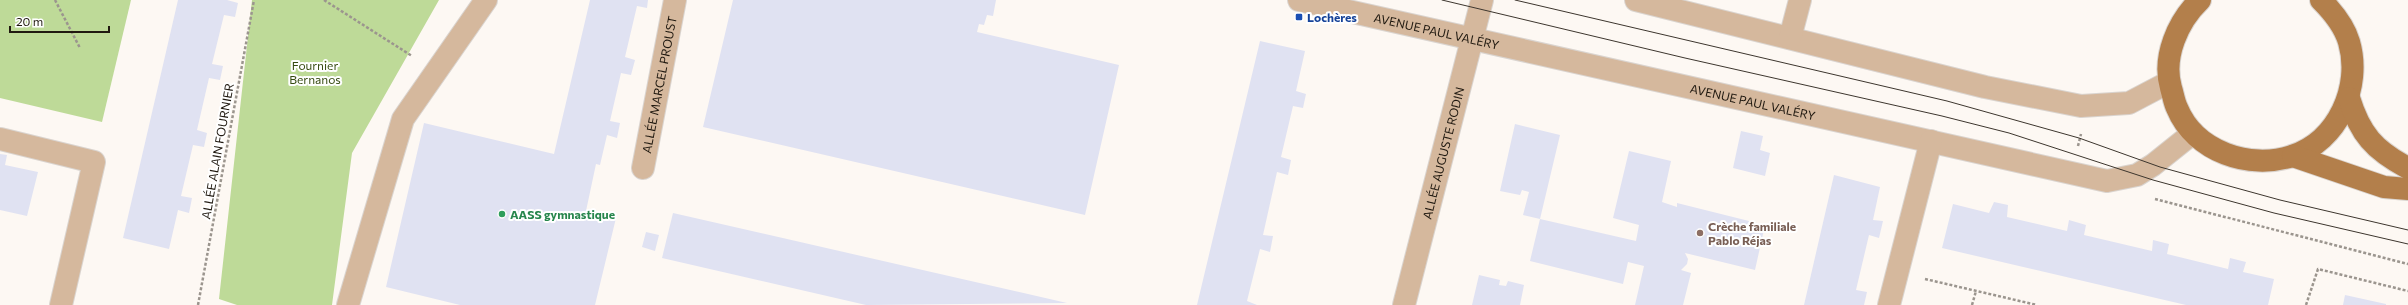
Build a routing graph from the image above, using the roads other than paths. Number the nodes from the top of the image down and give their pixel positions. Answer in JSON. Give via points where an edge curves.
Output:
{"nodes":[{"id":1,"x":486,"y":0,"type":"edge"},
{"id":2,"x":675,"y":0,"type":"edge"},
{"id":3,"x":1299,"y":0,"type":"edge"},
{"id":4,"x":1482,"y":0,"type":"edge"},
{"id":5,"x":1636,"y":0,"type":"edge"},
{"id":6,"x":1800,"y":0,"type":"edge"},
{"id":7,"x":2321,"y":0,"type":"edge"},
{"id":8,"x":2195,"y":2,"type":"edge"},
{"id":9,"x":1472,"y":38,"type":"junction"},
{"id":10,"x":1790,"y":38,"type":"junction"},
{"id":11,"x":2169,"y":82,"type":"junction"},
{"id":12,"x":2349,"y":98,"type":"junction"},
{"id":13,"x":2193,"y":133,"type":"junction"},
{"id":14,"x":0,"y":139,"type":"edge"},
{"id":15,"x":1931,"y":141,"type":"junction"},
{"id":16,"x":2293,"y":156,"type":"junction"},
{"id":17,"x":643,"y":168,"type":"dead end"},
{"id":18,"x":2408,"y":168,"type":"edge"},
{"id":19,"x":2408,"y":189,"type":"edge"},
{"id":20,"x":60,"y":305,"type":"edge"},
{"id":21,"x":348,"y":305,"type":"edge"},
{"id":22,"x":1404,"y":305,"type":"edge"},
{"id":23,"x":1889,"y":305,"type":"edge"}],
"edges":[{"from":1,"to":21,"type":"street","via":[[403,119]]},
{"from":2,"to":17,"type":"street","name":"ALLÉE MARCEL PROUST"},
{"from":3,"to":9,"type":"street","name":"AVENUE PAUL VALÉRY"},
{"from":4,"to":9,"type":"street","name":"ALLÉE AUGUSTE RODIN"},
{"from":5,"to":10,"type":"street"},
{"from":6,"to":10,"type":"street"},
{"from":7,"to":12,"type":"main road","via":[[2336,16],[2349,42],[2354,70]]},
{"from":8,"to":11,"type":"main road","via":[[2181,23],[2173,42]]},
{"from":9,"to":15,"type":"street","name":"AVENUE PAUL VALÉRY"},
{"from":9,"to":22,"type":"street","name":"ALLÉE AUGUSTE RODIN"},
{"from":10,"to":11,"type":"street","via":[[1985,87],[2081,106],[2129,103]]},
{"from":11,"to":13,"type":"main road","via":[[2177,109]]},
{"from":12,"to":16,"type":"main road","via":[[2336,124],[2317,142]]},
{"from":12,"to":18,"type":"main road","via":[[2356,122],[2368,139]]},
{"from":13,"to":15,"type":"street","name":"AVENUE PAUL VALÉRY","via":[[2137,175],[2107,181]]},
{"from":13,"to":16,"type":"main road","via":[[2215,149],[2240,159],[2267,161]]},
{"from":14,"to":20,"type":"street","via":[[94,162]]},
{"from":15,"to":23,"type":"street"},
{"from":16,"to":19,"type":"main road","via":[[2384,187]]}]}
